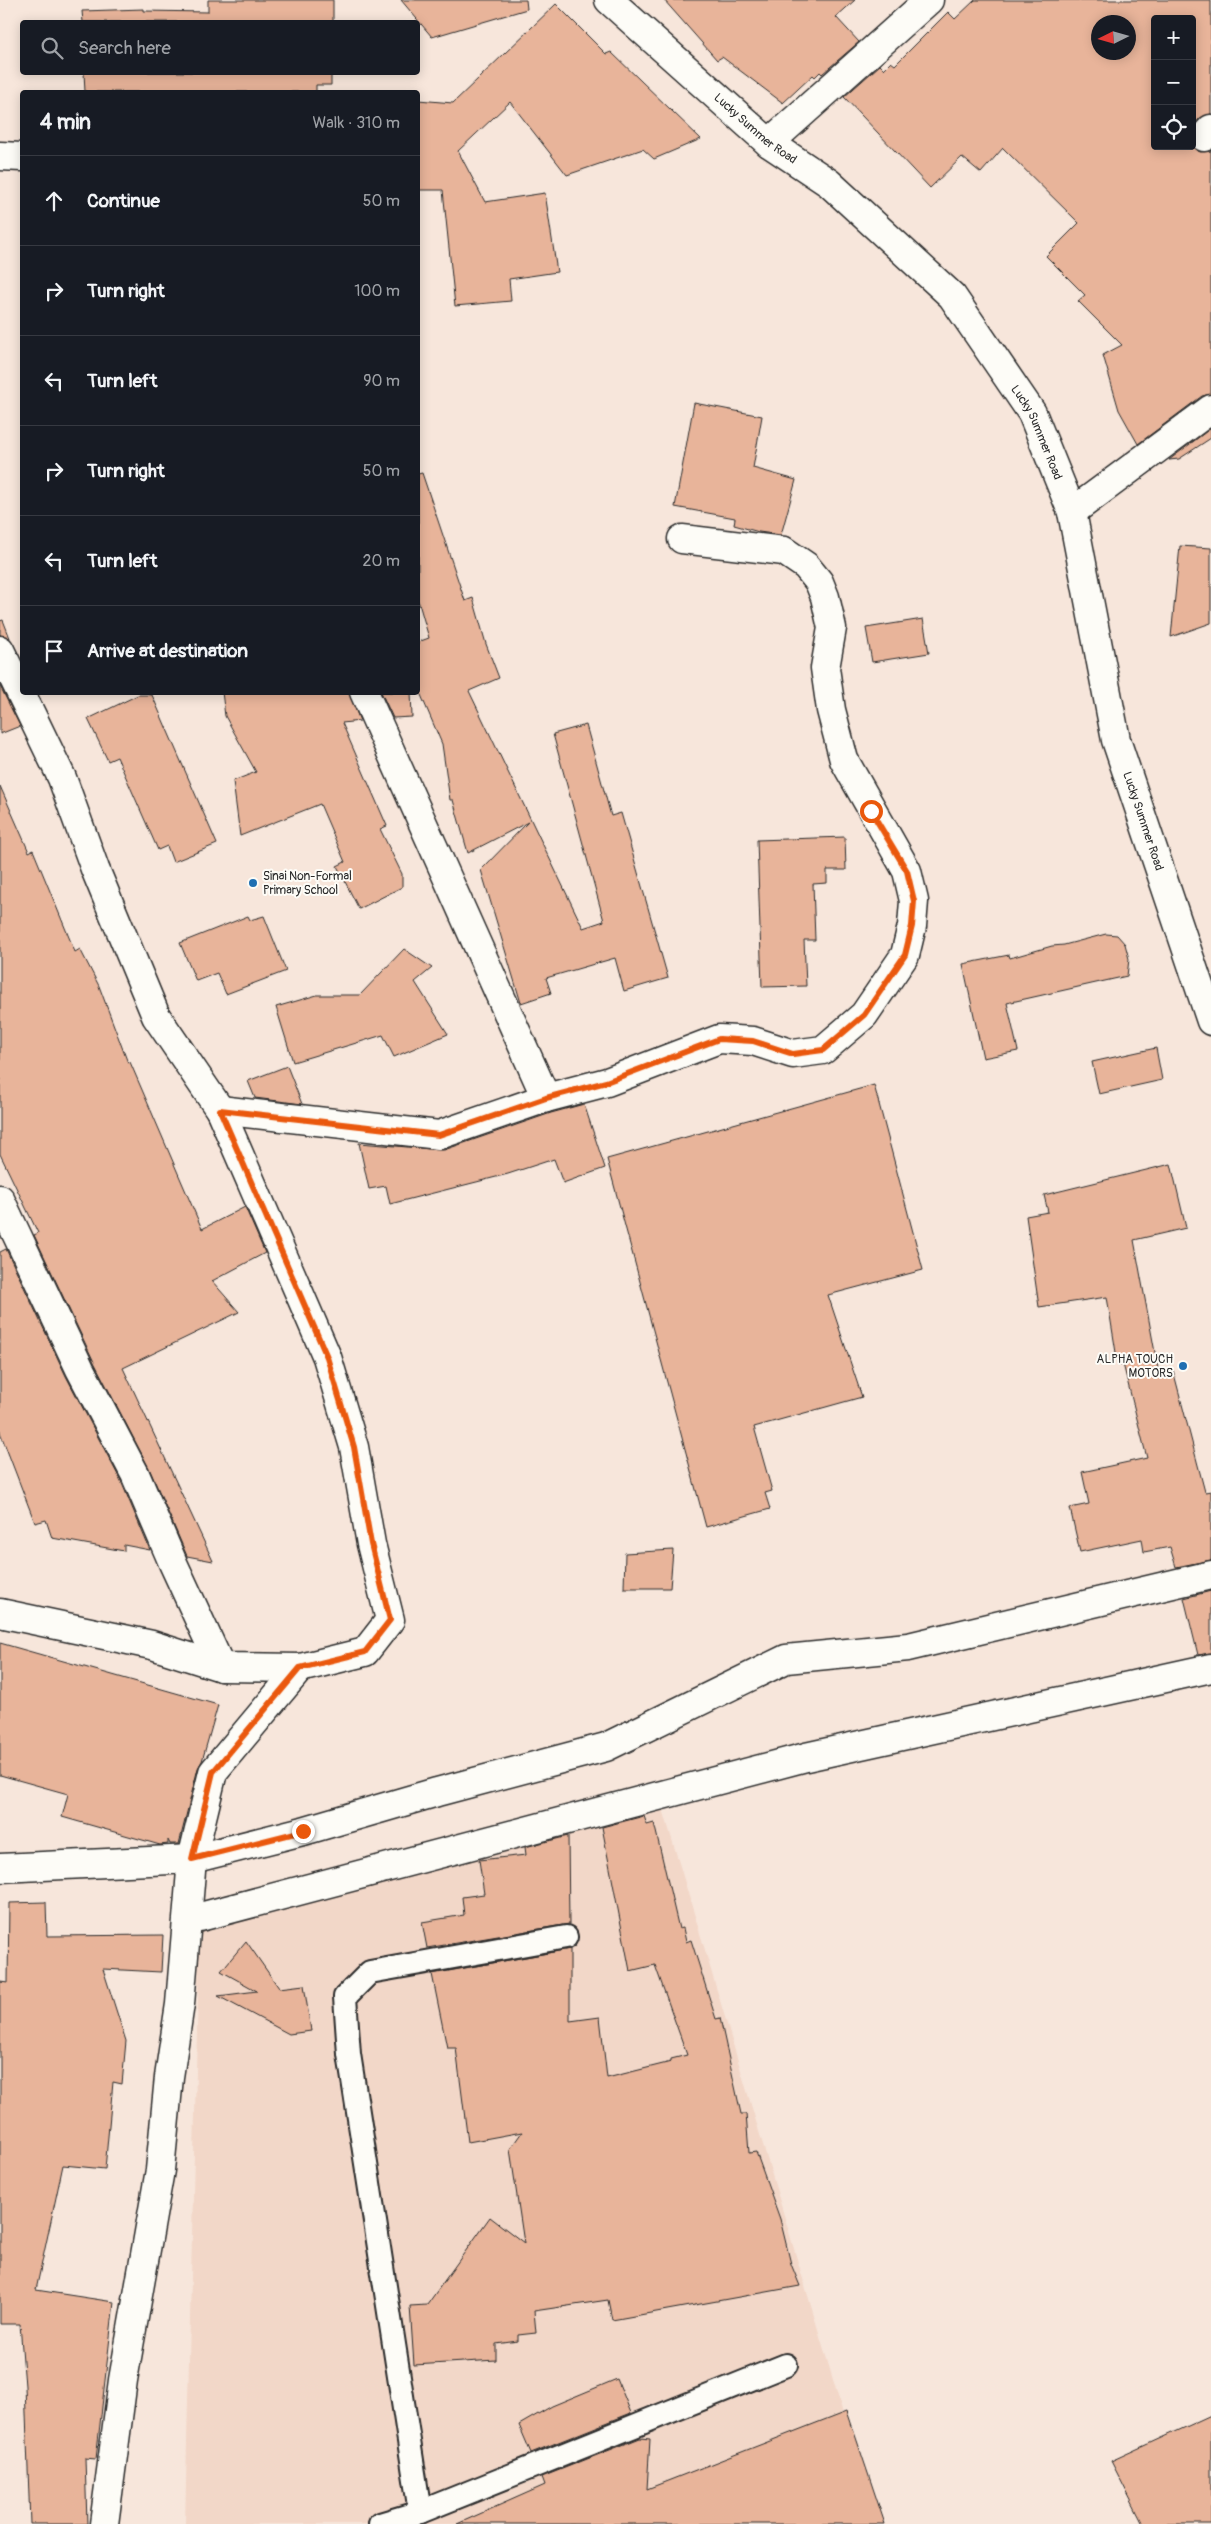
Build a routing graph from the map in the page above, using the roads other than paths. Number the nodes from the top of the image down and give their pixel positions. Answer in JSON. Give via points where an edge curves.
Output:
{"nodes":[{"id":1,"x":609,"y":0,"type":"edge"},
{"id":2,"x":929,"y":0,"type":"edge"},
{"id":3,"x":768,"y":143,"type":"junction"},
{"id":4,"x":0,"y":156,"type":"edge"},
{"id":5,"x":20,"y":157,"type":"edge"},
{"id":6,"x":1211,"y":409,"type":"edge"},
{"id":7,"x":1072,"y":512,"type":"junction"},
{"id":8,"x":682,"y":539,"type":"dead end"},
{"id":9,"x":0,"y":650,"type":"edge"},
{"id":10,"x":20,"y":691,"type":"edge"},
{"id":11,"x":22,"y":695,"type":"edge"},
{"id":12,"x":365,"y":695,"type":"edge"},
{"id":13,"x":1211,"y":1021,"type":"edge"},
{"id":14,"x":546,"y":1098,"type":"junction"},
{"id":15,"x":220,"y":1110,"type":"junction"},
{"id":16,"x":0,"y":1199,"type":"edge"},
{"id":17,"x":1211,"y":1575,"type":"edge"},
{"id":18,"x":0,"y":1613,"type":"edge"},
{"id":19,"x":221,"y":1667,"type":"junction"},
{"id":20,"x":300,"y":1668,"type":"junction"},
{"id":21,"x":1211,"y":1668,"type":"edge"},
{"id":22,"x":192,"y":1859,"type":"junction"},
{"id":23,"x":0,"y":1868,"type":"edge"},
{"id":24,"x":200,"y":1916,"type":"dead end"},
{"id":25,"x":566,"y":1938,"type":"dead end"},
{"id":26,"x":786,"y":2365,"type":"dead end"},
{"id":27,"x":420,"y":2512,"type":"junction"},
{"id":28,"x":104,"y":2524,"type":"edge"},
{"id":29,"x":380,"y":2524,"type":"edge"}],
"edges":[{"from":1,"to":3,"type":"street","name":"Lucky Summer Road"},
{"from":2,"to":3,"type":"street"},
{"from":3,"to":7,"type":"street","name":"Lucky Summer Road","via":[[830,183],[952,296],[1032,413]]},
{"from":4,"to":5,"type":"street"},
{"from":6,"to":7,"type":"street"},
{"from":7,"to":13,"type":"street","name":"Lucky Summer Road","via":[[1116,740]]},
{"from":8,"to":14,"type":"street","via":[[784,551],[806,566],[818,582],[832,628],[825,668],[831,710],[844,760],[907,871],[914,901],[905,955],[864,1015],[823,1050],[793,1054],[753,1041],[719,1039],[606,1082]]},
{"from":9,"to":10,"type":"street"},
{"from":11,"to":15,"type":"street","via":[[62,778],[95,869],[156,1016]]},
{"from":12,"to":14,"type":"street"},
{"from":14,"to":15,"type":"street","via":[[439,1135]]},
{"from":15,"to":20,"type":"street","via":[[327,1357],[354,1447],[371,1544],[390,1620],[365,1652]]},
{"from":16,"to":19,"type":"street","via":[[80,1369],[135,1474]]},
{"from":17,"to":22,"type":"street","via":[[908,1647],[786,1659],[606,1748]]},
{"from":18,"to":19,"type":"street","via":[[152,1645]]},
{"from":19,"to":20,"type":"street"},
{"from":20,"to":22,"type":"street","via":[[213,1772]]},
{"from":21,"to":24,"type":"street","via":[[806,1757]]},
{"from":22,"to":23,"type":"street"},
{"from":22,"to":28,"type":"street","via":[[180,2004],[160,2170],[123,2380]]},
{"from":25,"to":27,"type":"lane","via":[[370,1972],[345,1997],[349,2054]]},
{"from":26,"to":27,"type":"lane"},
{"from":27,"to":29,"type":"lane"}]}
